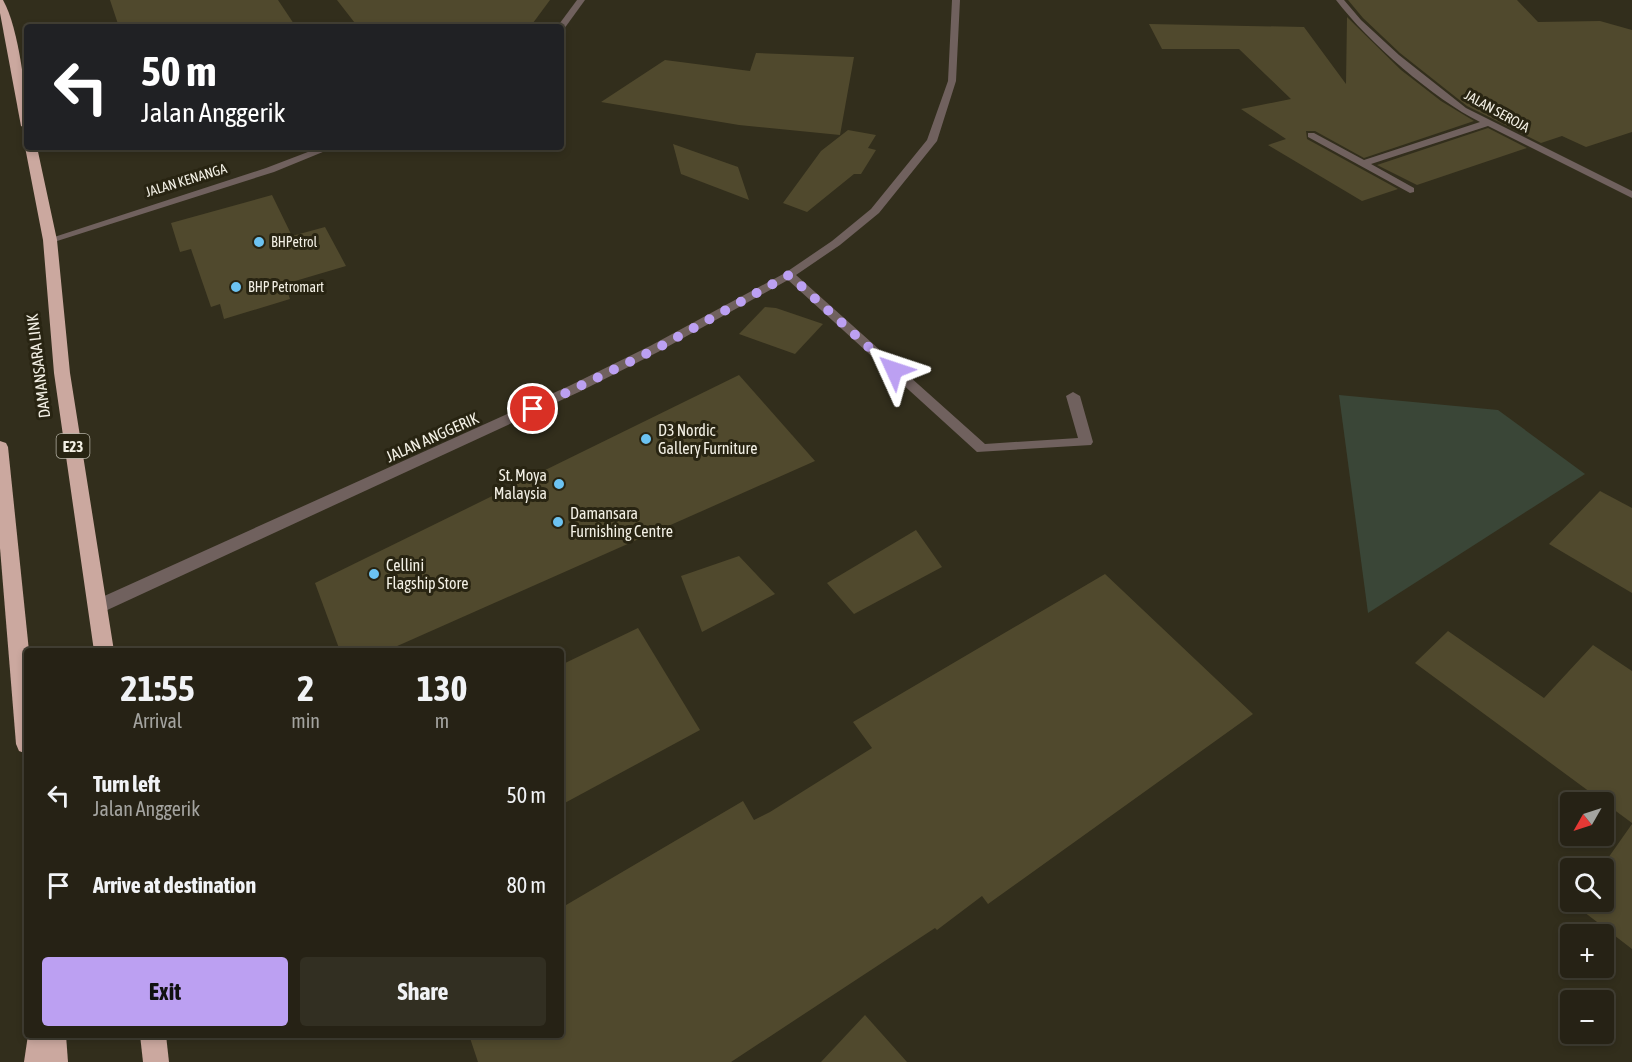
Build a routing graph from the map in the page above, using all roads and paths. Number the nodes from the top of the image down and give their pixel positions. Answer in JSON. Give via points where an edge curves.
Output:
{"nodes":[{"id":1,"x":581,"y":0,"type":"edge"},
{"id":2,"x":956,"y":0,"type":"edge"},
{"id":3,"x":1340,"y":0,"type":"edge"},
{"id":4,"x":2,"y":1,"type":"edge"},
{"id":5,"x":563,"y":24,"type":"edge"},
{"id":6,"x":24,"y":111,"type":"edge"},
{"id":7,"x":1488,"y":123,"type":"junction"},
{"id":8,"x":1311,"y":135,"type":"dead end"},
{"id":9,"x":32,"y":150,"type":"edge"},
{"id":10,"x":322,"y":150,"type":"edge"},
{"id":11,"x":1362,"y":164,"type":"junction"},
{"id":12,"x":1410,"y":190,"type":"dead end"},
{"id":13,"x":1632,"y":195,"type":"edge"},
{"id":14,"x":50,"y":240,"type":"junction"},
{"id":15,"x":789,"y":275,"type":"junction"},
{"id":16,"x":1073,"y":396,"type":"dead end"},
{"id":17,"x":0,"y":447,"type":"edge"},
{"id":18,"x":97,"y":607,"type":"junction"},
{"id":19,"x":104,"y":648,"type":"edge"},
{"id":20,"x":24,"y":711,"type":"edge"},
{"id":21,"x":41,"y":1038,"type":"edge"},
{"id":22,"x":53,"y":1038,"type":"edge"},
{"id":23,"x":37,"y":1062,"type":"edge"},
{"id":24,"x":55,"y":1062,"type":"edge"}],
"edges":[{"from":1,"to":5,"type":"street"},
{"from":2,"to":15,"type":"street","name":"JALAN ANGGERIK","via":[[952,81],[932,141],[875,211]]},
{"from":3,"to":7,"type":"street","name":"JALAN SEROJA","via":[[1396,57],[1463,110]]},
{"from":4,"to":6,"type":"highway"},
{"from":7,"to":11,"type":"street"},
{"from":7,"to":13,"type":"street","name":"JALAN SEROJA"},
{"from":8,"to":11,"type":"street"},
{"from":9,"to":14,"type":"highway","name":"DAMANSARA LINK","number":"E23"},
{"from":10,"to":14,"type":"street","name":"JALAN KENANGA"},
{"from":11,"to":12,"type":"street"},
{"from":14,"to":18,"type":"highway","name":"DAMANSARA LINK","number":"E23","via":[[62,374]]},
{"from":15,"to":16,"type":"street","via":[[982,449],[1086,442]]},
{"from":15,"to":18,"type":"street","name":"JALAN ANGGERIK","via":[[654,350],[498,426]]},
{"from":17,"to":20,"type":"highway"},
{"from":18,"to":19,"type":"highway","name":"DAMANSARA LINK","number":"E23"},
{"from":21,"to":23,"type":"highway"},
{"from":22,"to":24,"type":"highway"}]}
